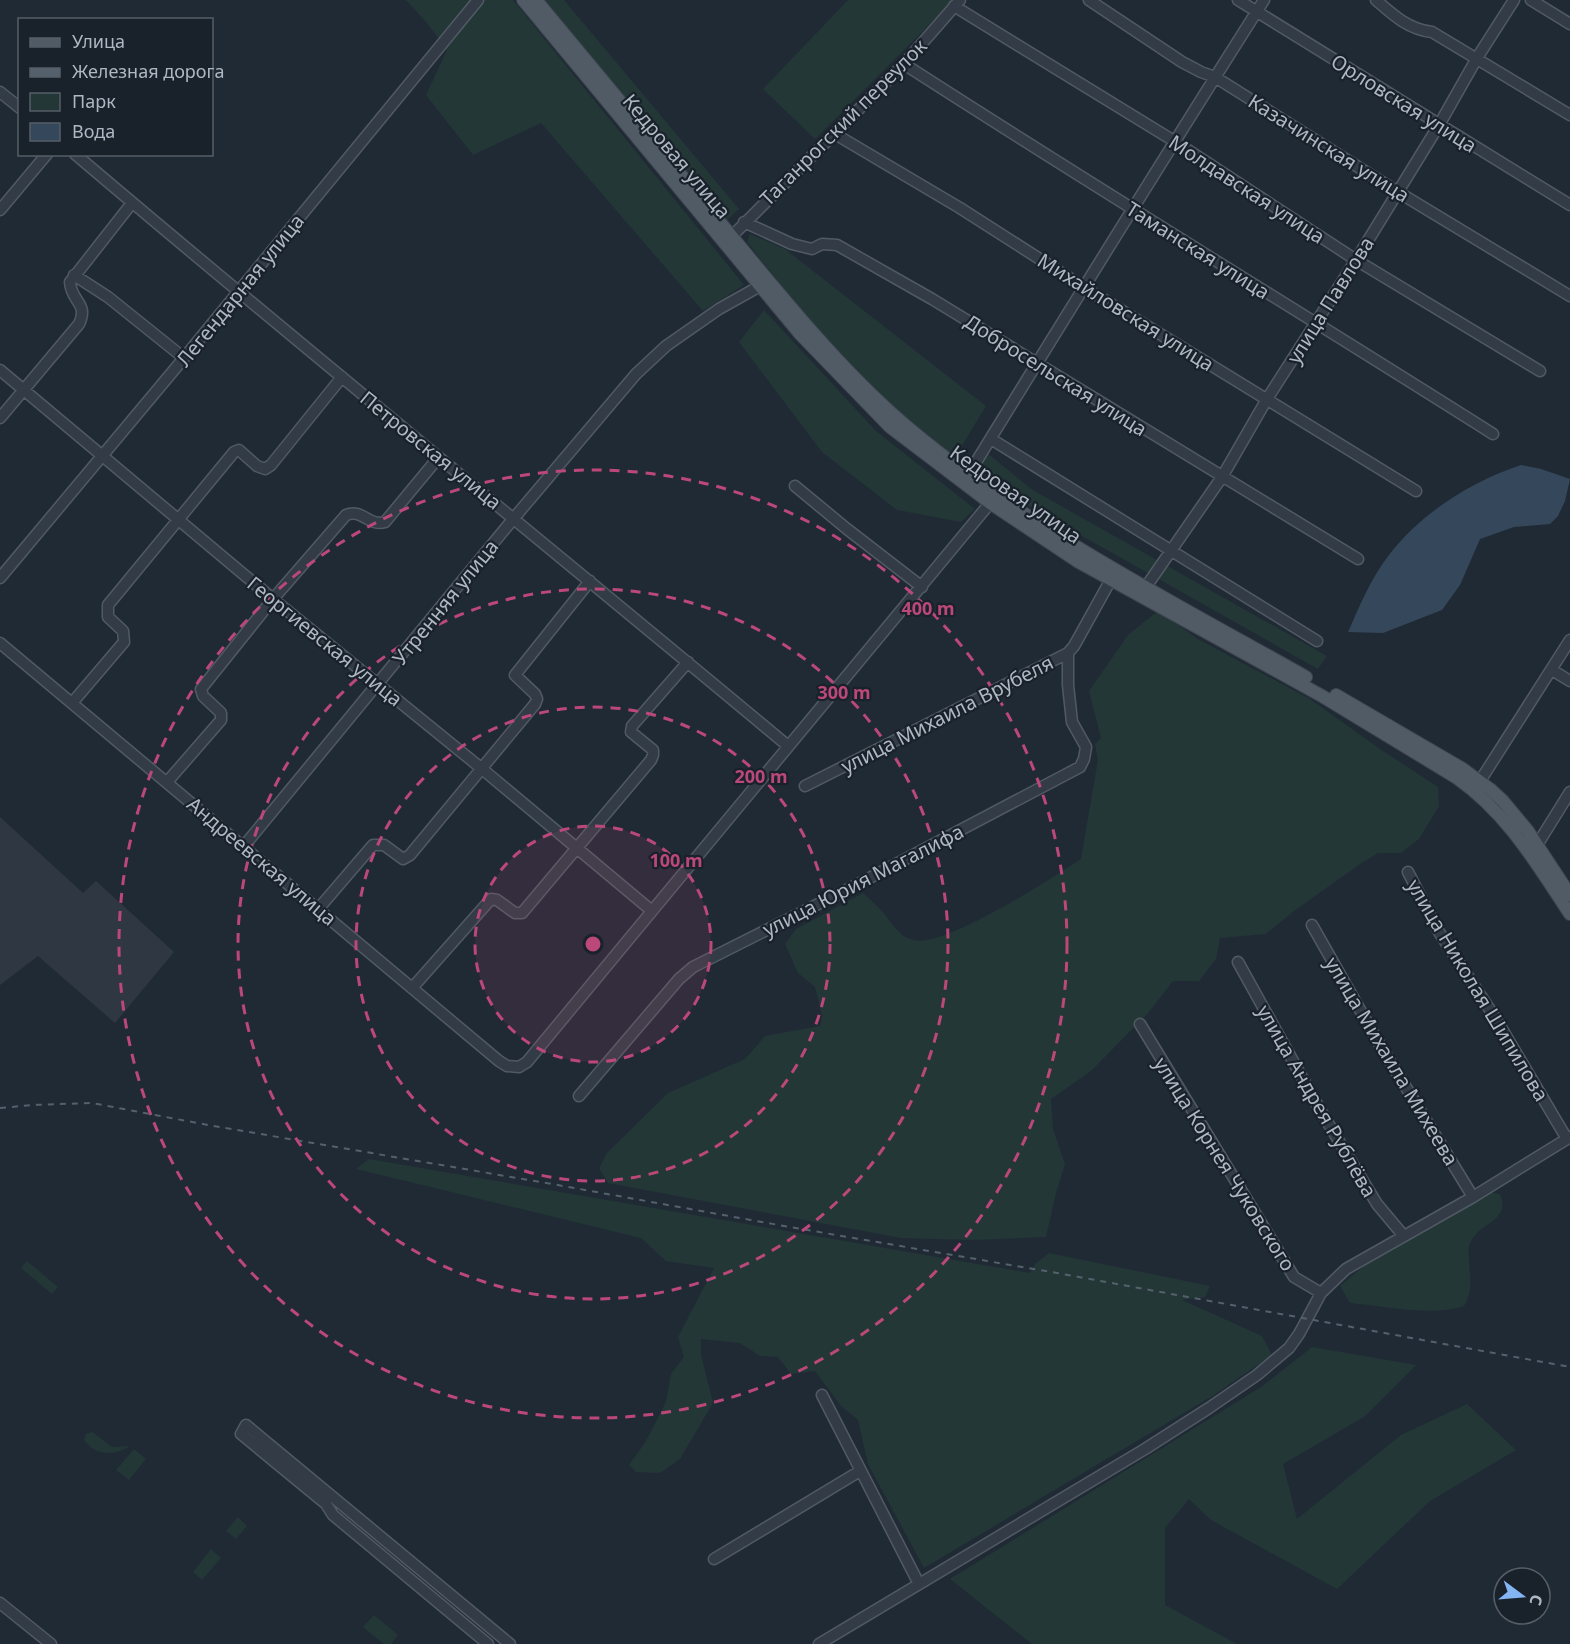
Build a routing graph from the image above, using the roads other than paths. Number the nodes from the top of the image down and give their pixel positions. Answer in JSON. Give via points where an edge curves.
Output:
{"nodes":[{"id":1,"x":478,"y":0,"type":"edge"},
{"id":2,"x":523,"y":0,"type":"edge"},
{"id":3,"x":536,"y":0,"type":"edge"},
{"id":4,"x":1089,"y":0,"type":"edge"},
{"id":5,"x":1238,"y":0,"type":"edge"},
{"id":6,"x":1264,"y":0,"type":"edge"},
{"id":7,"x":1376,"y":0,"type":"edge"},
{"id":8,"x":1514,"y":0,"type":"edge"},
{"id":9,"x":1531,"y":0,"type":"edge"},
{"id":10,"x":957,"y":3,"type":"edge"},
{"id":11,"x":1257,"y":11,"type":"junction"},
{"id":12,"x":1570,"y":24,"type":"edge"},
{"id":13,"x":1477,"y":58,"type":"junction"},
{"id":14,"x":904,"y":64,"type":"junction"},
{"id":15,"x":1215,"y":77,"type":"junction"},
{"id":16,"x":0,"y":92,"type":"edge"},
{"id":17,"x":18,"y":106,"type":"edge"},
{"id":18,"x":1570,"y":115,"type":"edge"},
{"id":19,"x":1439,"y":124,"type":"junction"},
{"id":20,"x":835,"y":134,"type":"junction"},
{"id":21,"x":1174,"y":141,"type":"junction"},
{"id":22,"x":45,"y":156,"type":"edge"},
{"id":23,"x":77,"y":156,"type":"edge"},
{"id":24,"x":1398,"y":192,"type":"junction"},
{"id":25,"x":132,"y":203,"type":"junction"},
{"id":26,"x":1570,"y":205,"type":"edge"},
{"id":27,"x":0,"y":210,"type":"edge"},
{"id":28,"x":1133,"y":210,"type":"junction"},
{"id":29,"x":744,"y":222,"type":"junction"},
{"id":30,"x":728,"y":240,"type":"junction"},
{"id":31,"x":1356,"y":260,"type":"junction"},
{"id":32,"x":74,"y":275,"type":"junction"},
{"id":33,"x":765,"y":284,"type":"junction"},
{"id":34,"x":1085,"y":288,"type":"junction"},
{"id":35,"x":239,"y":291,"type":"junction"},
{"id":36,"x":1570,"y":296,"type":"edge"},
{"id":37,"x":1316,"y":322,"type":"junction"},
{"id":38,"x":184,"y":358,"type":"junction"},
{"id":39,"x":1036,"y":364,"type":"junction"},
{"id":40,"x":0,"y":370,"type":"edge"},
{"id":41,"x":1540,"y":371,"type":"dead end"},
{"id":42,"x":342,"y":377,"type":"junction"},
{"id":43,"x":23,"y":389,"type":"junction"},
{"id":44,"x":1267,"y":399,"type":"junction"},
{"id":45,"x":0,"y":418,"type":"edge"},
{"id":46,"x":1493,"y":434,"type":"dead end"},
{"id":47,"x":991,"y":439,"type":"junction"},
{"id":48,"x":102,"y":457,"type":"junction"},
{"id":49,"x":438,"y":458,"type":"junction"},
{"id":50,"x":1222,"y":477,"type":"junction"},
{"id":51,"x":966,"y":478,"type":"junction"},
{"id":52,"x":795,"y":486,"type":"dead end"},
{"id":53,"x":1416,"y":492,"type":"dead end"},
{"id":54,"x":993,"y":499,"type":"junction"},
{"id":55,"x":514,"y":518,"type":"junction"},
{"id":56,"x":180,"y":520,"type":"junction"},
{"id":57,"x":1172,"y":551,"type":"junction"},
{"id":58,"x":1358,"y":559,"type":"dead end"},
{"id":59,"x":1114,"y":575,"type":"junction"},
{"id":60,"x":0,"y":578,"type":"edge"},
{"id":61,"x":590,"y":581,"type":"junction"},
{"id":62,"x":922,"y":587,"type":"junction"},
{"id":63,"x":1143,"y":591,"type":"junction"},
{"id":64,"x":273,"y":599,"type":"junction"},
{"id":65,"x":1570,"y":640,"type":"edge"},
{"id":66,"x":1317,"y":641,"type":"dead end"},
{"id":67,"x":0,"y":643,"type":"edge"},
{"id":68,"x":1068,"y":653,"type":"junction"},
{"id":69,"x":688,"y":662,"type":"junction"},
{"id":70,"x":1552,"y":670,"type":"junction"},
{"id":71,"x":1570,"y":681,"type":"edge"},
{"id":72,"x":378,"y":684,"type":"junction"},
{"id":73,"x":72,"y":703,"type":"junction"},
{"id":74,"x":788,"y":746,"type":"junction"},
{"id":75,"x":481,"y":768,"type":"junction"},
{"id":76,"x":1480,"y":781,"type":"junction"},
{"id":77,"x":167,"y":782,"type":"junction"},
{"id":78,"x":805,"y":786,"type":"dead end"},
{"id":79,"x":1570,"y":792,"type":"edge"},
{"id":80,"x":1537,"y":845,"type":"junction"},
{"id":81,"x":244,"y":846,"type":"junction"},
{"id":82,"x":578,"y":848,"type":"junction"},
{"id":83,"x":1408,"y":872,"type":"dead end"},
{"id":84,"x":1570,"y":895,"type":"edge"},
{"id":85,"x":319,"y":908,"type":"junction"},
{"id":86,"x":652,"y":911,"type":"junction"},
{"id":87,"x":1570,"y":914,"type":"edge"},
{"id":88,"x":1312,"y":925,"type":"dead end"},
{"id":89,"x":1238,"y":962,"type":"dead end"},
{"id":90,"x":413,"y":987,"type":"junction"},
{"id":91,"x":1140,"y":1024,"type":"dead end"},
{"id":92,"x":579,"y":1096,"type":"dead end"},
{"id":93,"x":1569,"y":1138,"type":"edge"},
{"id":94,"x":1473,"y":1197,"type":"junction"},
{"id":95,"x":1403,"y":1235,"type":"junction"},
{"id":96,"x":1322,"y":1293,"type":"junction"},
{"id":97,"x":822,"y":1395,"type":"dead end"},
{"id":98,"x":860,"y":1471,"type":"junction"},
{"id":99,"x":714,"y":1559,"type":"dead end"},
{"id":100,"x":919,"y":1584,"type":"junction"},
{"id":101,"x":0,"y":1603,"type":"edge"},
{"id":102,"x":51,"y":1644,"type":"edge"},
{"id":103,"x":488,"y":1644,"type":"edge"},
{"id":104,"x":510,"y":1644,"type":"edge"},
{"id":105,"x":819,"y":1644,"type":"edge"}],
"edges":[{"from":1,"to":35,"type":"street","name":"Легендарная улица"},
{"from":2,"to":30,"type":"main road","name":"Кедровая улица"},
{"from":3,"to":30,"type":"main road","name":"Кедровая улица"},
{"from":4,"to":15,"type":"street","name":"Казачинская улица","via":[[1182,62]]},
{"from":5,"to":11,"type":"street","name":"Орловская улица"},
{"from":6,"to":11,"type":"street"},
{"from":7,"to":13,"type":"street","via":[[1398,20],[1432,32]]},
{"from":8,"to":13,"type":"street","name":"улица Павлова"},
{"from":9,"to":12,"type":"street"},
{"from":10,"to":14,"type":"street","name":"Таганрогский переулок"},
{"from":10,"to":21,"type":"street","name":"Молдавская улица"},
{"from":11,"to":15,"type":"street"},
{"from":11,"to":19,"type":"street","name":"Орловская улица"},
{"from":13,"to":18,"type":"street"},
{"from":13,"to":19,"type":"street","name":"улица Павлова"},
{"from":14,"to":20,"type":"street","name":"Таганрогский переулок"},
{"from":14,"to":28,"type":"street","name":"Таманская улица"},
{"from":15,"to":21,"type":"street"},
{"from":15,"to":24,"type":"street","name":"Казачинская улица"},
{"from":16,"to":17,"type":"street"},
{"from":19,"to":24,"type":"street","name":"улица Павлова"},
{"from":19,"to":26,"type":"street","name":"Орловская улица"},
{"from":20,"to":29,"type":"street","name":"Таганрогский переулок"},
{"from":20,"to":34,"type":"street","name":"Михайловская улица"},
{"from":21,"to":28,"type":"street"},
{"from":21,"to":31,"type":"street","name":"Молдавская улица"},
{"from":22,"to":27,"type":"street"},
{"from":23,"to":25,"type":"street","name":"Петровская улица"},
{"from":24,"to":31,"type":"street","name":"улица Павлова"},
{"from":24,"to":36,"type":"street","name":"Казачинская улица"},
{"from":25,"to":32,"type":"street"},
{"from":25,"to":35,"type":"street","name":"Петровская улица"},
{"from":28,"to":34,"type":"street"},
{"from":28,"to":37,"type":"street","name":"Таманская улица"},
{"from":29,"to":30,"type":"street","name":"Таганрогский переулок"},
{"from":29,"to":39,"type":"street","name":"Добросельская улица","via":[[812,249],[822,244],[837,245]]},
{"from":30,"to":33,"type":"main road","name":"Кедровая улица"},
{"from":31,"to":37,"type":"street","name":"улица Павлова"},
{"from":31,"to":41,"type":"street","name":"Молдавская улица"},
{"from":32,"to":38,"type":"street"},
{"from":32,"to":43,"type":"street","via":[[70,291],[82,309],[79,324]]},
{"from":33,"to":51,"type":"main road","name":"Кедровая улица","via":[[838,375],[890,427]]},
{"from":33,"to":55,"type":"street","name":"Утренняя улица","via":[[719,309],[666,346],[636,374]]},
{"from":34,"to":39,"type":"street"},
{"from":34,"to":44,"type":"street","name":"Михайловская улица"},
{"from":35,"to":38,"type":"street","name":"Легендарная улица"},
{"from":35,"to":42,"type":"street","name":"Петровская улица"},
{"from":37,"to":44,"type":"street","name":"улица Павлова"},
{"from":37,"to":46,"type":"street","name":"Таманская улица"},
{"from":38,"to":48,"type":"street","name":"Легендарная улица"},
{"from":39,"to":47,"type":"street"},
{"from":39,"to":50,"type":"street","name":"Добросельская улица"},
{"from":40,"to":43,"type":"street","name":"Георгиевская улица"},
{"from":42,"to":49,"type":"street","name":"Петровская улица"},
{"from":42,"to":56,"type":"street","via":[[271,465],[264,469],[239,450],[234,452]]},
{"from":43,"to":45,"type":"street"},
{"from":43,"to":48,"type":"street","name":"Георгиевская улица"},
{"from":44,"to":50,"type":"street","name":"улица Павлова"},
{"from":44,"to":53,"type":"street","name":"Михайловская улица"},
{"from":47,"to":51,"type":"street"},
{"from":47,"to":57,"type":"street","name":"Кедровая улица"},
{"from":48,"to":56,"type":"street","name":"Георгиевская улица"},
{"from":48,"to":60,"type":"street","name":"Легендарная улица"},
{"from":49,"to":55,"type":"street","name":"Петровская улица"},
{"from":49,"to":64,"type":"street","via":[[385,522],[372,522],[359,513],[346,515]]},
{"from":50,"to":57,"type":"street","name":"улица Павлова"},
{"from":50,"to":58,"type":"street","name":"Добросельская улица"},
{"from":51,"to":54,"type":"main road","name":"Кедровая улица"},
{"from":52,"to":62,"type":"street"},
{"from":54,"to":59,"type":"main road","name":"Кедровая улица","via":[[1084,552]]},
{"from":54,"to":62,"type":"street"},
{"from":55,"to":61,"type":"street","name":"Петровская улица"},
{"from":55,"to":72,"type":"street","name":"Утренняя улица"},
{"from":56,"to":64,"type":"street","name":"Георгиевская улица"},
{"from":56,"to":73,"type":"street","via":[[108,605],[108,617],[123,631],[124,642]]},
{"from":57,"to":63,"type":"street","name":"улица Павлова"},
{"from":57,"to":66,"type":"street","name":"Кедровая улица"},
{"from":59,"to":63,"type":"main road","name":"Кедровая улица"},
{"from":59,"to":68,"type":"street","name":"улица Михаила Врубеля"},
{"from":61,"to":69,"type":"street","name":"Петровская улица"},
{"from":61,"to":75,"type":"street","via":[[514,675],[537,699]]},
{"from":62,"to":74,"type":"street"},
{"from":63,"to":76,"type":"main road","name":"Кедровая улица","via":[[1419,743]]},
{"from":63,"to":87,"type":"main road","name":"Кедровая улица","via":[[1466,784],[1522,840]]},
{"from":64,"to":72,"type":"street","name":"Георгиевская улица"},
{"from":64,"to":77,"type":"street","via":[[201,689],[221,713],[220,720]]},
{"from":65,"to":70,"type":"street"},
{"from":67,"to":73,"type":"street","name":"Андреевская улица"},
{"from":68,"to":78,"type":"street","name":"улица Михаила Врубеля"},
{"from":68,"to":92,"type":"street","name":"улица Юрия Магалифа","via":[[1072,722],[1086,747],[1080,767],[693,967]]},
{"from":69,"to":74,"type":"street","name":"Петровская улица"},
{"from":69,"to":82,"type":"street","via":[[632,726],[631,732],[652,750],[651,760]]},
{"from":70,"to":71,"type":"street"},
{"from":70,"to":76,"type":"street"},
{"from":72,"to":75,"type":"street","name":"Георгиевская улица"},
{"from":72,"to":81,"type":"street","name":"Утренняя улица"},
{"from":73,"to":77,"type":"street","name":"Андреевская улица"},
{"from":74,"to":86,"type":"street"},
{"from":75,"to":82,"type":"street","name":"Георгиевская улица"},
{"from":75,"to":85,"type":"street","via":[[410,855],[403,859],[384,845],[373,845]]},
{"from":76,"to":80,"type":"main road","name":"Кедровая улица","via":[[1503,801]]},
{"from":77,"to":81,"type":"street","name":"Андреевская улица"},
{"from":79,"to":80,"type":"street"},
{"from":80,"to":84,"type":"main road","name":"Кедровая улица"},
{"from":81,"to":85,"type":"street","name":"Андреевская улица"},
{"from":82,"to":86,"type":"street","name":"Георгиевская улица"},
{"from":82,"to":90,"type":"street","via":[[522,913],[515,914],[491,899]]},
{"from":83,"to":93,"type":"street","name":"улица Николая Шипилова","via":[[1439,932]]},
{"from":85,"to":90,"type":"street","name":"Андреевская улица"},
{"from":86,"to":90,"type":"street","name":"Андреевская улица","via":[[519,1067],[500,1061]]},
{"from":88,"to":94,"type":"street","name":"улица Михаила Михеева"},
{"from":89,"to":95,"type":"street","name":"улица Андрея Рублёва","via":[[1377,1204]]},
{"from":91,"to":96,"type":"street","name":"улица Корнея Чуковского","via":[[1293,1277]]},
{"from":93,"to":94,"type":"street"},
{"from":94,"to":95,"type":"street"},
{"from":95,"to":96,"type":"street","via":[[1346,1269]]},
{"from":96,"to":100,"type":"street","via":[[1294,1341],[1257,1375],[1145,1449]]},
{"from":97,"to":98,"type":"street"},
{"from":98,"to":99,"type":"street"},
{"from":98,"to":100,"type":"street"},
{"from":100,"to":105,"type":"street"},
{"from":101,"to":102,"type":"street"},
{"from":103,"to":104,"type":"street","via":[[241,1434],[246,1425]]}]}
